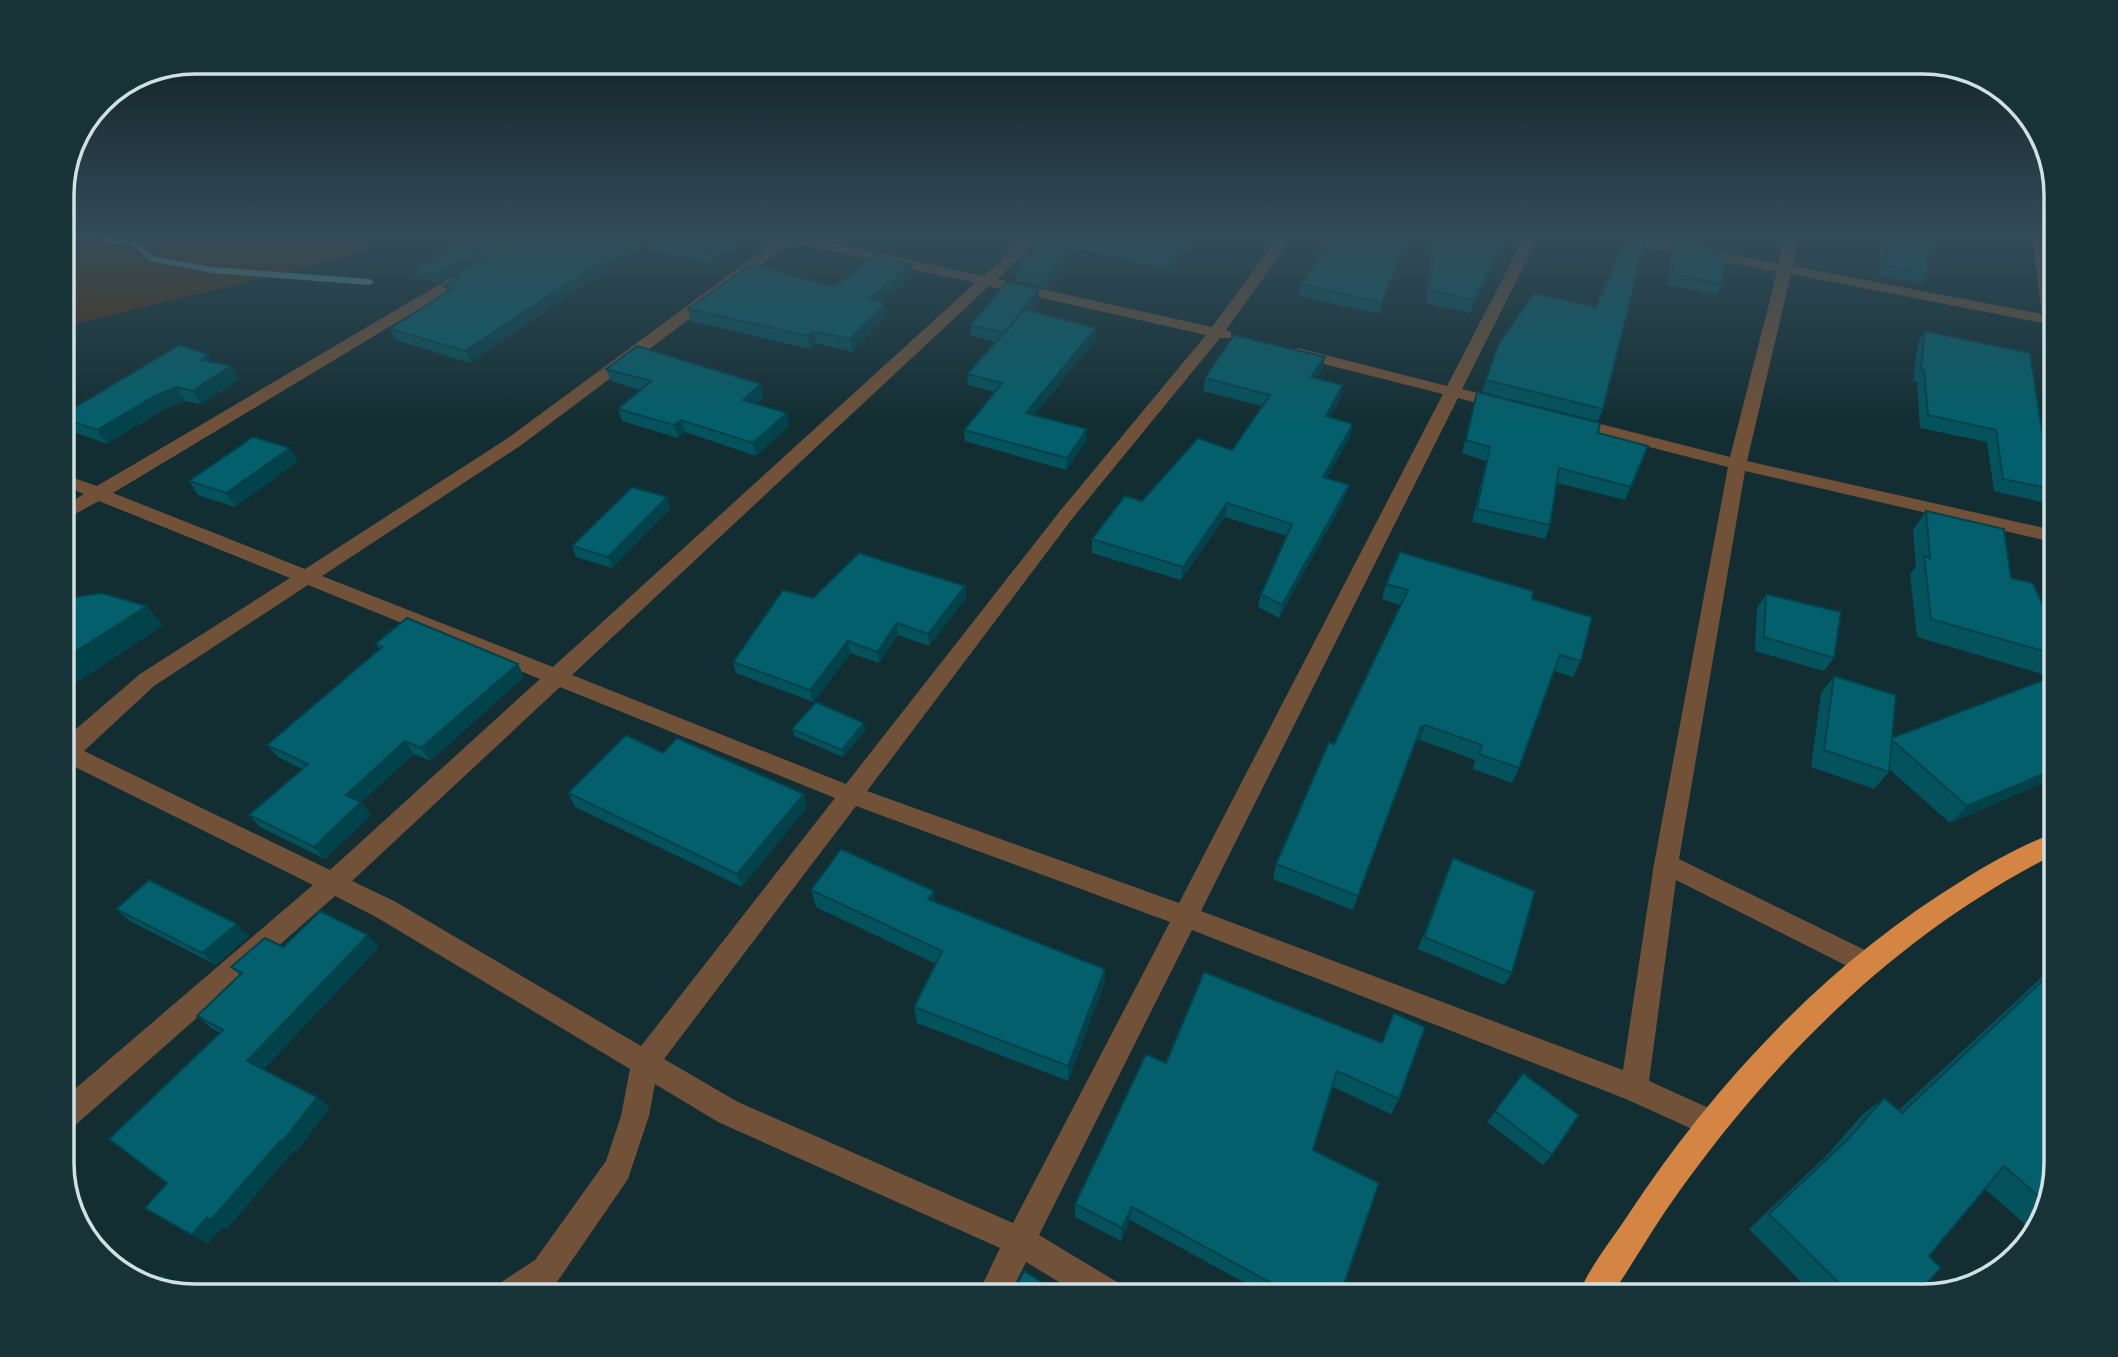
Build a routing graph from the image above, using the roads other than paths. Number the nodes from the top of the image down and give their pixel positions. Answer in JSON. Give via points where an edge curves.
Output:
{"nodes":[{"id":1,"x":425,"y":299,"type":"edge"},
{"id":2,"x":705,"y":299,"type":"edge"},
{"id":3,"x":968,"y":299,"type":"edge"},
{"id":4,"x":1072,"y":299,"type":"edge"},
{"id":5,"x":1240,"y":299,"type":"edge"},
{"id":6,"x":1499,"y":299,"type":"edge"},
{"id":7,"x":1778,"y":299,"type":"edge"},
{"id":8,"x":1945,"y":299,"type":"edge"},
{"id":9,"x":2044,"y":318,"type":"edge"},
{"id":10,"x":1216,"y":333,"type":"junction"},
{"id":11,"x":1242,"y":339,"type":"edge"},
{"id":12,"x":1281,"y":349,"type":"edge"},
{"id":13,"x":1451,"y":392,"type":"junction"},
{"id":14,"x":1516,"y":408,"type":"edge"},
{"id":15,"x":1555,"y":418,"type":"edge"},
{"id":16,"x":1737,"y":464,"type":"junction"},
{"id":17,"x":74,"y":484,"type":"edge"},
{"id":18,"x":98,"y":494,"type":"junction"},
{"id":19,"x":74,"y":508,"type":"edge"},
{"id":20,"x":2044,"y":534,"type":"edge"},
{"id":21,"x":308,"y":577,"type":"junction"},
{"id":22,"x":554,"y":676,"type":"junction"},
{"id":23,"x":74,"y":743,"type":"edge"},
{"id":24,"x":74,"y":758,"type":"edge"},
{"id":25,"x":848,"y":794,"type":"junction"},
{"id":26,"x":2044,"y":848,"type":"edge"},
{"id":27,"x":1666,"y":864,"type":"junction"},
{"id":28,"x":333,"y":883,"type":"junction"},
{"id":29,"x":1184,"y":916,"type":"junction"},
{"id":30,"x":1868,"y":964,"type":"junction"},
{"id":31,"x":645,"y":1063,"type":"junction"},
{"id":32,"x":1634,"y":1088,"type":"junction"},
{"id":33,"x":74,"y":1108,"type":"edge"},
{"id":34,"x":1712,"y":1124,"type":"junction"},
{"id":35,"x":1020,"y":1241,"type":"junction"},
{"id":36,"x":526,"y":1284,"type":"edge"},
{"id":37,"x":998,"y":1284,"type":"edge"},
{"id":38,"x":1091,"y":1284,"type":"edge"},
{"id":39,"x":1602,"y":1284,"type":"edge"}],
"edges":[{"from":1,"to":18,"type":"street"},
{"from":2,"to":21,"type":"street","via":[[514,442]]},
{"from":3,"to":22,"type":"street"},
{"from":4,"to":10,"type":"street"},
{"from":5,"to":10,"type":"street"},
{"from":6,"to":13,"type":"street"},
{"from":7,"to":16,"type":"street"},
{"from":8,"to":9,"type":"street"},
{"from":10,"to":11,"type":"street"},
{"from":10,"to":25,"type":"street","via":[[1066,515]]},
{"from":12,"to":13,"type":"street"},
{"from":13,"to":14,"type":"street"},
{"from":13,"to":29,"type":"street"},
{"from":15,"to":16,"type":"street"},
{"from":16,"to":20,"type":"street"},
{"from":16,"to":27,"type":"street"},
{"from":17,"to":18,"type":"street"},
{"from":18,"to":19,"type":"street"},
{"from":18,"to":21,"type":"street"},
{"from":21,"to":22,"type":"street"},
{"from":21,"to":23,"type":"street","via":[[147,680]]},
{"from":22,"to":25,"type":"street"},
{"from":22,"to":28,"type":"street"},
{"from":24,"to":28,"type":"street"},
{"from":25,"to":29,"type":"street"},
{"from":25,"to":31,"type":"street"},
{"from":26,"to":30,"type":"highway","via":[[1948,903]]},
{"from":27,"to":30,"type":"street"},
{"from":27,"to":32,"type":"street"},
{"from":28,"to":31,"type":"street"},
{"from":28,"to":33,"type":"street"},
{"from":29,"to":32,"type":"street"},
{"from":29,"to":35,"type":"street"},
{"from":30,"to":34,"type":"highway","via":[[1798,1026]]},
{"from":31,"to":35,"type":"street","via":[[728,1112]]},
{"from":31,"to":36,"type":"street","via":[[618,1169],[545,1271]]},
{"from":32,"to":34,"type":"street"},
{"from":34,"to":39,"type":"highway"},
{"from":35,"to":37,"type":"street"},
{"from":35,"to":38,"type":"street"}]}
